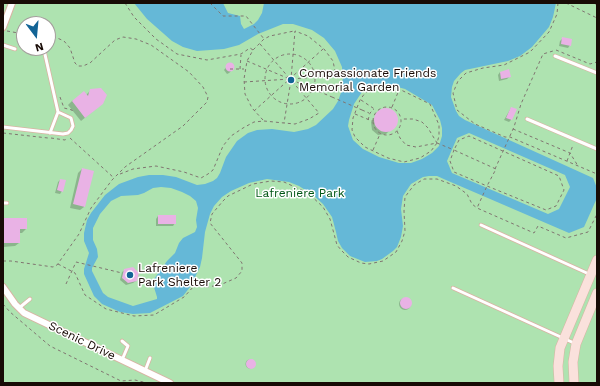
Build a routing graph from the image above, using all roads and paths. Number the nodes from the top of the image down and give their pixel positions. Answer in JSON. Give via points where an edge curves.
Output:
{"nodes":[{"id":1,"x":12,"y":3,"type":"edge"},
{"id":2,"x":125,"y":3,"type":"edge"},
{"id":3,"x":210,"y":3,"type":"edge"},
{"id":4,"x":558,"y":3,"type":"edge"},
{"id":5,"x":566,"y":3,"type":"edge"},
{"id":6,"x":594,"y":3,"type":"edge"},
{"id":7,"x":597,"y":5,"type":"edge"},
{"id":8,"x":597,"y":18,"type":"edge"},
{"id":9,"x":3,"y":28,"type":"edge"},
{"id":10,"x":295,"y":31,"type":"junction"},
{"id":11,"x":16,"y":32,"type":"edge"},
{"id":12,"x":56,"y":37,"type":"edge"},
{"id":13,"x":264,"y":39,"type":"junction"},
{"id":14,"x":260,"y":44,"type":"junction"},
{"id":15,"x":3,"y":45,"type":"edge"},
{"id":16,"x":14,"y":49,"type":"dead end"},
{"id":17,"x":324,"y":49,"type":"junction"},
{"id":18,"x":253,"y":50,"type":"junction"},
{"id":19,"x":241,"y":54,"type":"junction"},
{"id":20,"x":293,"y":54,"type":"junction"},
{"id":21,"x":45,"y":56,"type":"edge"},
{"id":22,"x":555,"y":56,"type":"dead end"},
{"id":23,"x":274,"y":60,"type":"junction"},
{"id":24,"x":247,"y":61,"type":"junction"},
{"id":25,"x":309,"y":62,"type":"junction"},
{"id":26,"x":597,"y":62,"type":"edge"},
{"id":27,"x":230,"y":69,"type":"dead end"},
{"id":28,"x":240,"y":69,"type":"junction"},
{"id":29,"x":266,"y":69,"type":"junction"},
{"id":30,"x":245,"y":70,"type":"junction"},
{"id":31,"x":597,"y":73,"type":"edge"},
{"id":32,"x":315,"y":78,"type":"junction"},
{"id":33,"x":291,"y":80,"type":"junction"},
{"id":34,"x":264,"y":81,"type":"junction"},
{"id":35,"x":244,"y":82,"type":"junction"},
{"id":36,"x":313,"y":89,"type":"junction"},
{"id":37,"x":399,"y":89,"type":"junction"},
{"id":38,"x":60,"y":97,"type":"dead end"},
{"id":39,"x":270,"y":97,"type":"junction"},
{"id":40,"x":307,"y":98,"type":"junction"},
{"id":41,"x":360,"y":100,"type":"junction"},
{"id":42,"x":287,"y":104,"type":"junction"},
{"id":43,"x":392,"y":108,"type":"junction"},
{"id":44,"x":374,"y":109,"type":"junction"},
{"id":45,"x":254,"y":111,"type":"junction"},
{"id":46,"x":377,"y":111,"type":"junction"},
{"id":47,"x":58,"y":112,"type":"junction"},
{"id":48,"x":370,"y":113,"type":"junction"},
{"id":49,"x":354,"y":114,"type":"junction"},
{"id":50,"x":75,"y":116,"type":"dead end"},
{"id":51,"x":401,"y":119,"type":"junction"},
{"id":52,"x":527,"y":119,"type":"dead end"},
{"id":53,"x":368,"y":120,"type":"junction"},
{"id":54,"x":264,"y":121,"type":"junction"},
{"id":55,"x":372,"y":121,"type":"junction"},
{"id":56,"x":284,"y":124,"type":"junction"},
{"id":57,"x":3,"y":128,"type":"edge"},
{"id":58,"x":513,"y":129,"type":"junction"},
{"id":59,"x":397,"y":131,"type":"junction"},
{"id":60,"x":3,"y":133,"type":"edge"},
{"id":61,"x":50,"y":133,"type":"junction"},
{"id":62,"x":380,"y":134,"type":"junction"},
{"id":63,"x":73,"y":135,"type":"dead end"},
{"id":64,"x":69,"y":137,"type":"junction"},
{"id":65,"x":509,"y":138,"type":"junction"},
{"id":66,"x":575,"y":140,"type":"junction"},
{"id":67,"x":437,"y":143,"type":"junction"},
{"id":68,"x":597,"y":149,"type":"edge"},
{"id":69,"x":454,"y":150,"type":"junction"},
{"id":70,"x":373,"y":151,"type":"junction"},
{"id":71,"x":504,"y":151,"type":"junction"},
{"id":72,"x":570,"y":153,"type":"junction"},
{"id":73,"x":567,"y":162,"type":"junction"},
{"id":74,"x":579,"y":166,"type":"junction"},
{"id":75,"x":495,"y":168,"type":"junction"},
{"id":76,"x":118,"y":174,"type":"junction"},
{"id":77,"x":597,"y":174,"type":"edge"},
{"id":78,"x":115,"y":178,"type":"junction"},
{"id":79,"x":487,"y":186,"type":"junction"},
{"id":80,"x":477,"y":208,"type":"junction"},
{"id":81,"x":597,"y":214,"type":"edge"},
{"id":82,"x":481,"y":225,"type":"dead end"},
{"id":83,"x":597,"y":260,"type":"edge"},
{"id":84,"x":3,"y":261,"type":"edge"},
{"id":85,"x":58,"y":264,"type":"junction"},
{"id":86,"x":72,"y":271,"type":"junction"},
{"id":87,"x":122,"y":274,"type":"dead end"},
{"id":88,"x":591,"y":274,"type":"junction"},
{"id":89,"x":66,"y":284,"type":"dead end"},
{"id":90,"x":3,"y":287,"type":"edge"},
{"id":91,"x":453,"y":288,"type":"dead end"},
{"id":92,"x":597,"y":293,"type":"edge"},
{"id":93,"x":30,"y":298,"type":"dead end"},
{"id":94,"x":3,"y":304,"type":"edge"},
{"id":95,"x":19,"y":308,"type":"junction"},
{"id":96,"x":564,"y":339,"type":"junction"},
{"id":97,"x":122,"y":341,"type":"dead end"},
{"id":98,"x":576,"y":344,"type":"junction"},
{"id":99,"x":150,"y":358,"type":"dead end"},
{"id":100,"x":122,"y":360,"type":"junction"},
{"id":101,"x":145,"y":371,"type":"junction"},
{"id":102,"x":147,"y":383,"type":"edge"},
{"id":103,"x":170,"y":383,"type":"edge"},
{"id":104,"x":559,"y":383,"type":"edge"},
{"id":105,"x":574,"y":383,"type":"edge"}],
"edges":[{"from":1,"to":9,"type":"street"},
{"from":2,"to":19,"type":"path","via":[[134,17],[156,39],[177,54],[207,60]]},
{"from":3,"to":13,"type":"path","via":[[223,16],[246,16]]},
{"from":4,"to":65,"type":"path","via":[[557,14],[549,32],[530,52],[504,65],[466,73],[458,81],[453,94],[458,110],[475,124]]},
{"from":5,"to":8,"type":"path"},
{"from":6,"to":7,"type":"path"},
{"from":9,"to":11,"type":"path"},
{"from":10,"to":13,"type":"path"},
{"from":10,"to":17,"type":"path","via":[[308,36]]},
{"from":10,"to":20,"type":"path"},
{"from":12,"to":76,"type":"path","via":[[70,48],[78,66],[90,63],[115,40],[123,37],[136,39],[151,45],[189,72],[206,91],[207,102],[183,126]]},
{"from":13,"to":14,"type":"path"},
{"from":14,"to":18,"type":"path"},
{"from":14,"to":23,"type":"path"},
{"from":15,"to":16,"type":"lane"},
{"from":17,"to":25,"type":"path"},
{"from":17,"to":32,"type":"path","via":[[333,62],[336,76]]},
{"from":18,"to":19,"type":"path","via":[[250,48]]},
{"from":18,"to":24,"type":"path"},
{"from":19,"to":28,"type":"path"},
{"from":20,"to":23,"type":"path"},
{"from":20,"to":25,"type":"path","via":[[298,54]]},
{"from":20,"to":33,"type":"path"},
{"from":21,"to":47,"type":"lane"},
{"from":22,"to":31,"type":"lane"},
{"from":23,"to":29,"type":"path"},
{"from":23,"to":33,"type":"path"},
{"from":24,"to":29,"type":"path"},
{"from":24,"to":30,"type":"path"},
{"from":25,"to":32,"type":"path"},
{"from":25,"to":33,"type":"path"},
{"from":26,"to":58,"type":"path","via":[[590,64],[556,50],[543,54]]},
{"from":27,"to":28,"type":"path"},
{"from":28,"to":30,"type":"path"},
{"from":29,"to":33,"type":"path"},
{"from":29,"to":34,"type":"path"},
{"from":30,"to":35,"type":"path"},
{"from":32,"to":33,"type":"path"},
{"from":32,"to":36,"type":"path"},
{"from":33,"to":34,"type":"path"},
{"from":33,"to":36,"type":"path"},
{"from":33,"to":39,"type":"path"},
{"from":33,"to":40,"type":"path"},
{"from":33,"to":42,"type":"path"},
{"from":34,"to":35,"type":"path"},
{"from":34,"to":39,"type":"path"},
{"from":35,"to":45,"type":"path","via":[[245,94]]},
{"from":36,"to":40,"type":"path"},
{"from":36,"to":48,"type":"path","bridge":true},
{"from":37,"to":41,"type":"path","via":[[373,87]]},
{"from":37,"to":43,"type":"path"},
{"from":37,"to":67,"type":"path","via":[[430,104],[439,125]]},
{"from":38,"to":50,"type":"path","via":[[64,108],[72,110]]},
{"from":39,"to":42,"type":"path"},
{"from":39,"to":45,"type":"path"},
{"from":40,"to":42,"type":"path"},
{"from":40,"to":56,"type":"path","via":[[319,113],[295,124]]},
{"from":41,"to":44,"type":"path"},
{"from":41,"to":49,"type":"path"},
{"from":42,"to":56,"type":"path"},
{"from":43,"to":46,"type":"path","via":[[384,107]]},
{"from":43,"to":51,"type":"path","via":[[398,112]]},
{"from":44,"to":46,"type":"path"},
{"from":44,"to":48,"type":"path"},
{"from":45,"to":54,"type":"path"},
{"from":46,"to":55,"type":"path"},
{"from":47,"to":61,"type":"lane"},
{"from":47,"to":61,"type":"lane","via":[[71,118],[73,126],[68,133]]},
{"from":48,"to":53,"type":"path"},
{"from":49,"to":53,"type":"path"},
{"from":49,"to":70,"type":"path","via":[[352,130],[355,137]]},
{"from":51,"to":59,"type":"path"},
{"from":51,"to":67,"type":"path","via":[[422,122]]},
{"from":52,"to":66,"type":"lane"},
{"from":53,"to":55,"type":"path"},
{"from":54,"to":56,"type":"path"},
{"from":54,"to":76,"type":"path","via":[[254,122],[231,136],[223,146],[213,170],[201,178],[156,166]]},
{"from":55,"to":62,"type":"path"},
{"from":57,"to":61,"type":"lane"},
{"from":58,"to":65,"type":"path"},
{"from":58,"to":72,"type":"path"},
{"from":59,"to":62,"type":"path","via":[[389,135]]},
{"from":59,"to":67,"type":"path","via":[[406,145],[416,147]]},
{"from":60,"to":64,"type":"path","via":[[66,140]]},
{"from":62,"to":70,"type":"path"},
{"from":63,"to":64,"type":"path"},
{"from":64,"to":78,"type":"path"},
{"from":65,"to":71,"type":"path"},
{"from":65,"to":73,"type":"path"},
{"from":66,"to":68,"type":"lane"},
{"from":66,"to":72,"type":"path"},
{"from":67,"to":69,"type":"path"},
{"from":67,"to":70,"type":"path","via":[[431,151],[420,158],[404,162]]},
{"from":69,"to":71,"type":"path","via":[[459,140],[469,136]]},
{"from":69,"to":75,"type":"path"},
{"from":69,"to":79,"type":"path","via":[[450,161],[454,172]]},
{"from":71,"to":75,"type":"path"},
{"from":71,"to":79,"type":"path","via":[[560,176],[564,190],[556,206],[546,210]]},
{"from":72,"to":73,"type":"path"},
{"from":72,"to":74,"type":"path"},
{"from":73,"to":74,"type":"path"},
{"from":74,"to":77,"type":"path"},
{"from":75,"to":79,"type":"path"},
{"from":76,"to":78,"type":"path"},
{"from":78,"to":85,"type":"path","via":[[91,208],[79,234]]},
{"from":79,"to":80,"type":"path"},
{"from":80,"to":81,"type":"path","via":[[534,233],[538,226],[566,238],[588,232]]},
{"from":80,"to":86,"type":"path","via":[[467,194],[456,186],[437,179],[424,179],[405,197],[405,231],[396,252],[383,261],[361,263],[348,257],[337,245],[330,219],[323,207],[308,193],[284,182],[272,181],[253,184],[228,196],[212,214],[210,223],[242,263],[242,271],[236,278],[220,286],[195,285],[184,297],[154,315],[134,316],[106,309],[85,295]]},
{"from":82,"to":88,"type":"lane"},
{"from":83,"to":88,"type":"street"},
{"from":84,"to":85,"type":"path","via":[[53,267]]},
{"from":85,"to":86,"type":"path"},
{"from":86,"to":87,"type":"path","via":[[76,262]]},
{"from":86,"to":89,"type":"path"},
{"from":88,"to":96,"type":"street"},
{"from":90,"to":95,"type":"street","name":"Scenic Drive"},
{"from":91,"to":96,"type":"lane"},
{"from":92,"to":98,"type":"street"},
{"from":93,"to":95,"type":"lane"},
{"from":94,"to":102,"type":"path","via":[[50,346],[121,381],[135,380]]},
{"from":95,"to":100,"type":"street","name":"Scenic Drive","via":[[24,313]]},
{"from":96,"to":98,"type":"lane"},
{"from":96,"to":104,"type":"street","via":[[560,348]]},
{"from":97,"to":100,"type":"lane","via":[[128,346]]},
{"from":98,"to":105,"type":"street","via":[[572,362]]},
{"from":99,"to":101,"type":"lane"},
{"from":100,"to":101,"type":"street","name":"Scenic Drive"},
{"from":101,"to":103,"type":"street","name":"Scenic Drive"}]}
